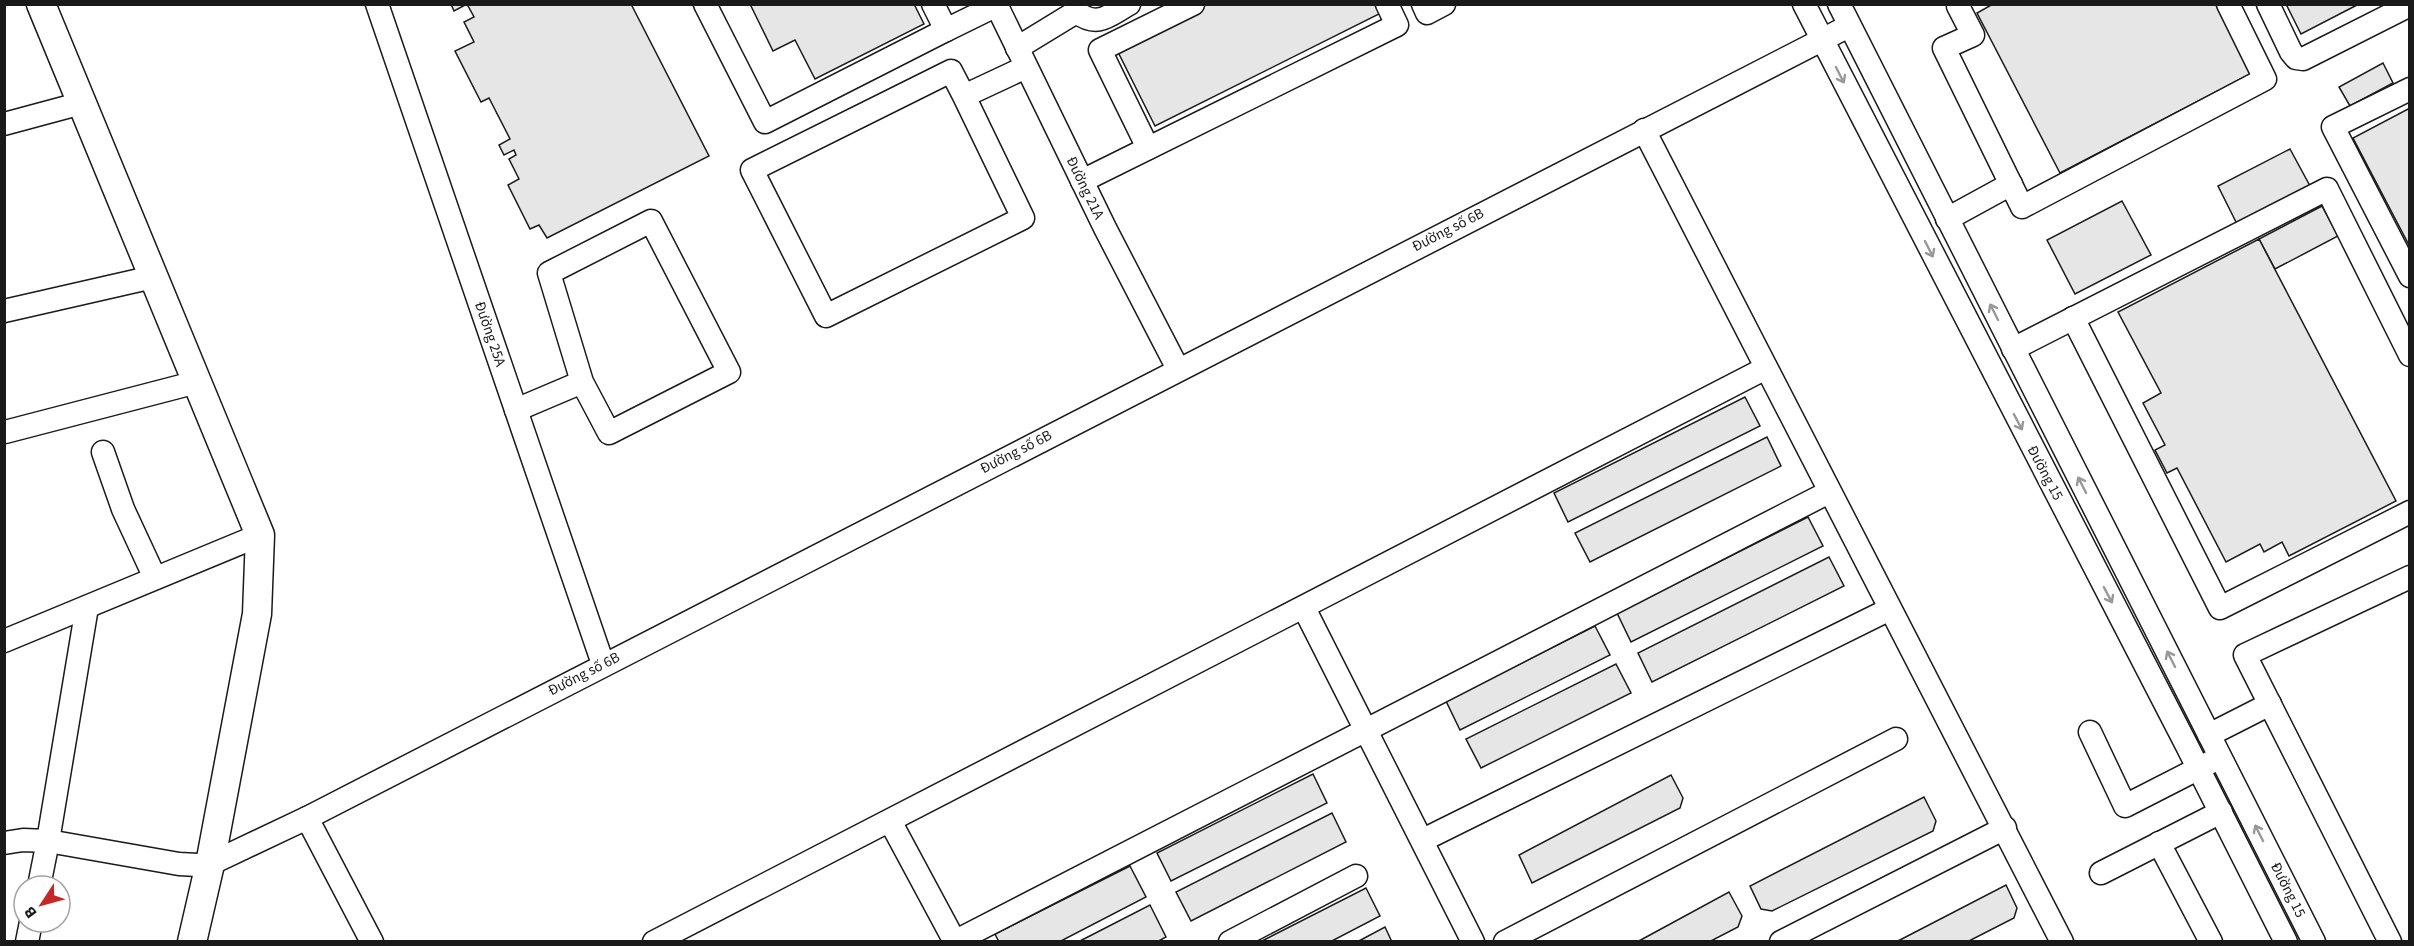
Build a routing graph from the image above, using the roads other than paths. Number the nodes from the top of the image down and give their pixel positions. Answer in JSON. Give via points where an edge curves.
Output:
{"nodes":[{"id":1,"x":41,"y":4,"type":"edge"},
{"id":2,"x":377,"y":4,"type":"edge"},
{"id":3,"x":705,"y":4,"type":"edge"},
{"id":4,"x":933,"y":4,"type":"edge"},
{"id":5,"x":1129,"y":4,"type":"edge"},
{"id":6,"x":1192,"y":4,"type":"edge"},
{"id":7,"x":1387,"y":4,"type":"edge"},
{"id":8,"x":1423,"y":4,"type":"edge"},
{"id":9,"x":1444,"y":4,"type":"edge"},
{"id":10,"x":1804,"y":4,"type":"edge"},
{"id":11,"x":1839,"y":4,"type":"edge"},
{"id":12,"x":1960,"y":4,"type":"edge"},
{"id":13,"x":2228,"y":4,"type":"edge"},
{"id":14,"x":2268,"y":4,"type":"edge"},
{"id":15,"x":2409,"y":4,"type":"edge"},
{"id":16,"x":996,"y":5,"type":"edge"},
{"id":17,"x":1074,"y":8,"type":"edge"},
{"id":18,"x":1849,"y":26,"type":"junction"},
{"id":19,"x":946,"y":30,"type":"junction"},
{"id":20,"x":1822,"y":40,"type":"junction"},
{"id":21,"x":1022,"y":57,"type":"junction"},
{"id":22,"x":2409,"y":88,"type":"edge"},
{"id":23,"x":963,"y":96,"type":"junction"},
{"id":24,"x":82,"y":103,"type":"junction"},
{"id":25,"x":4,"y":124,"type":"edge"},
{"id":26,"x":1644,"y":130,"type":"junction"},
{"id":27,"x":1148,"y":148,"type":"junction"},
{"id":28,"x":1082,"y":181,"type":"junction"},
{"id":29,"x":2011,"y":184,"type":"junction"},
{"id":30,"x":1947,"y":219,"type":"junction"},
{"id":31,"x":2409,"y":276,"type":"edge"},
{"id":32,"x":153,"y":277,"type":"junction"},
{"id":33,"x":4,"y":311,"type":"edge"},
{"id":34,"x":2073,"y":318,"type":"junction"},
{"id":35,"x":2013,"y":349,"type":"junction"},
{"id":36,"x":2409,"y":355,"type":"edge"},
{"id":37,"x":1766,"y":368,"type":"junction"},
{"id":38,"x":1178,"y":369,"type":"junction"},
{"id":39,"x":197,"y":382,"type":"junction"},
{"id":40,"x":582,"y":382,"type":"junction"},
{"id":41,"x":516,"y":410,"type":"junction"},
{"id":42,"x":5,"y":432,"type":"edge"},
{"id":43,"x":103,"y":453,"type":"dead end"},
{"id":44,"x":1829,"y":492,"type":"junction"},
{"id":45,"x":2409,"y":512,"type":"edge"},
{"id":46,"x":260,"y":535,"type":"junction"},
{"id":47,"x":2409,"y":577,"type":"edge"},
{"id":48,"x":155,"y":578,"type":"junction"},
{"id":49,"x":87,"y":607,"type":"junction"},
{"id":50,"x":1304,"y":608,"type":"junction"},
{"id":51,"x":1890,"y":609,"type":"junction"},
{"id":52,"x":4,"y":641,"type":"edge"},
{"id":53,"x":603,"y":664,"type":"junction"},
{"id":54,"x":2270,"y":704,"type":"junction"},
{"id":55,"x":1366,"y":728,"type":"junction"},
{"id":56,"x":2090,"y":732,"type":"dead end"},
{"id":57,"x":2209,"y":735,"type":"junction"},
{"id":58,"x":1896,"y":739,"type":"dead end"},
{"id":59,"x":2220,"y":757,"type":"junction"},
{"id":60,"x":2198,"y":768,"type":"junction"},
{"id":61,"x":2220,"y":812,"type":"junction"},
{"id":62,"x":307,"y":818,"type":"junction"},
{"id":63,"x":890,"y":820,"type":"junction"},
{"id":64,"x":2005,"y":828,"type":"junction"},
{"id":65,"x":1423,"y":840,"type":"junction"},
{"id":66,"x":48,"y":842,"type":"junction"},
{"id":67,"x":4,"y":843,"type":"edge"},
{"id":68,"x":2159,"y":843,"type":"junction"},
{"id":69,"x":210,"y":864,"type":"junction"},
{"id":70,"x":2101,"y":873,"type":"dead end"},
{"id":71,"x":41,"y":874,"type":"edge"},
{"id":72,"x":1356,"y":876,"type":"dead end"},
{"id":73,"x":955,"y":941,"type":"edge"},
{"id":74,"x":192,"y":942,"type":"edge"},
{"id":75,"x":372,"y":942,"type":"edge"},
{"id":76,"x":654,"y":942,"type":"edge"},
{"id":77,"x":1230,"y":942,"type":"edge"},
{"id":78,"x":1473,"y":942,"type":"edge"},
{"id":79,"x":1505,"y":942,"type":"edge"},
{"id":80,"x":1781,"y":942,"type":"edge"},
{"id":81,"x":2062,"y":942,"type":"edge"},
{"id":82,"x":2211,"y":942,"type":"edge"},
{"id":83,"x":2286,"y":942,"type":"edge"},
{"id":84,"x":2314,"y":942,"type":"edge"},
{"id":85,"x":2390,"y":942,"type":"edge"}],
"edges":[{"from":1,"to":24,"type":"main road"},
{"from":2,"to":41,"type":"street","name":"Đường 25A"},
{"from":3,"to":19,"type":"street","via":[[765,122]]},
{"from":4,"to":19,"type":"street"},
{"from":5,"to":17,"type":"street","via":[[1094,21],[1086,20]]},
{"from":6,"to":27,"type":"street","via":[[1100,50]]},
{"from":7,"to":27,"type":"street","via":[[1397,25]]},
{"from":8,"to":9,"type":"street","via":[[1427,13]]},
{"from":10,"to":20,"type":"street","name":"Đường 15"},
{"from":11,"to":18,"type":"street","name":"Đường 15"},
{"from":12,"to":29,"type":"street","via":[[1973,35],[1944,48]]},
{"from":13,"to":29,"type":"street","via":[[2265,79],[2022,207]]},
{"from":14,"to":15,"type":"street","via":[[2291,52],[2303,59]]},
{"from":16,"to":19,"type":"street"},
{"from":16,"to":21,"type":"street","name":"Đường 21A"},
{"from":17,"to":21,"type":"street"},
{"from":18,"to":20,"type":"street","name":"Đường số 6B"},
{"from":18,"to":30,"type":"street","name":"Đường 15"},
{"from":20,"to":26,"type":"street","name":"Đường số 6B"},
{"from":20,"to":60,"type":"street","name":"Đường 15","one_way":true},
{"from":21,"to":23,"type":"street"},
{"from":21,"to":28,"type":"street","name":"Đường 21A"},
{"from":22,"to":31,"type":"street","via":[[2333,127]]},
{"from":23,"to":23,"type":"street","via":[[1023,218],[826,316],[752,170],[951,71]]},
{"from":24,"to":25,"type":"street"},
{"from":24,"to":32,"type":"main road"},
{"from":26,"to":37,"type":"street"},
{"from":26,"to":38,"type":"street","name":"Đường số 6B"},
{"from":27,"to":28,"type":"street"},
{"from":28,"to":38,"type":"street","name":"Đường 21A"},
{"from":29,"to":30,"type":"street"},
{"from":35,"to":30,"type":"street","name":"Đường 15","one_way":true},
{"from":32,"to":33,"type":"street"},
{"from":32,"to":39,"type":"main road"},
{"from":34,"to":35,"type":"street"},
{"from":34,"to":36,"type":"street","via":[[2326,189]]},
{"from":34,"to":45,"type":"street","via":[[2220,608]]},
{"from":57,"to":35,"type":"street","name":"Đường 15","one_way":true},
{"from":37,"to":44,"type":"street"},
{"from":37,"to":50,"type":"street"},
{"from":38,"to":53,"type":"street","name":"Đường số 6B"},
{"from":39,"to":42,"type":"street"},
{"from":39,"to":46,"type":"main road"},
{"from":40,"to":40,"type":"street","via":[[609,433],[729,372],[651,221],[549,273]]},
{"from":40,"to":41,"type":"street"},
{"from":41,"to":53,"type":"street","name":"Đường 25A"},
{"from":43,"to":48,"type":"street","via":[[123,509]]},
{"from":44,"to":51,"type":"street"},
{"from":44,"to":55,"type":"street"},
{"from":46,"to":48,"type":"street"},
{"from":46,"to":69,"type":"main road","via":[[257,614]]},
{"from":47,"to":54,"type":"street","via":[[2245,655]]},
{"from":48,"to":49,"type":"street"},
{"from":49,"to":52,"type":"street"},
{"from":49,"to":66,"type":"street"},
{"from":50,"to":55,"type":"street"},
{"from":50,"to":63,"type":"street"},
{"from":51,"to":64,"type":"street"},
{"from":51,"to":65,"type":"street"},
{"from":53,"to":62,"type":"street","name":"Đường số 6B"},
{"from":54,"to":57,"type":"street"},
{"from":54,"to":85,"type":"street"},
{"from":55,"to":65,"type":"street"},
{"from":55,"to":73,"type":"street"},
{"from":56,"to":60,"type":"street","via":[[2125,806]]},
{"from":57,"to":59,"type":"street","name":"Đường 15"},
{"from":58,"to":79,"type":"street"},
{"from":59,"to":60,"type":"street"},
{"from":84,"to":59,"type":"street","name":"Đường 15","one_way":true},
{"from":60,"to":61,"type":"street","name":"Đường 15"},
{"from":61,"to":68,"type":"street"},
{"from":61,"to":83,"type":"street","name":"Đường 15"},
{"from":62,"to":69,"type":"street","name":"Đường số 6B"},
{"from":62,"to":75,"type":"street"},
{"from":63,"to":73,"type":"street"},
{"from":63,"to":76,"type":"street"},
{"from":64,"to":80,"type":"street"},
{"from":64,"to":81,"type":"street"},
{"from":65,"to":78,"type":"street"},
{"from":66,"to":67,"type":"street"},
{"from":66,"to":69,"type":"street","via":[[179,864]]},
{"from":66,"to":71,"type":"street"},
{"from":68,"to":70,"type":"street"},
{"from":68,"to":82,"type":"street"},
{"from":69,"to":74,"type":"main road"},
{"from":72,"to":77,"type":"street"}]}
